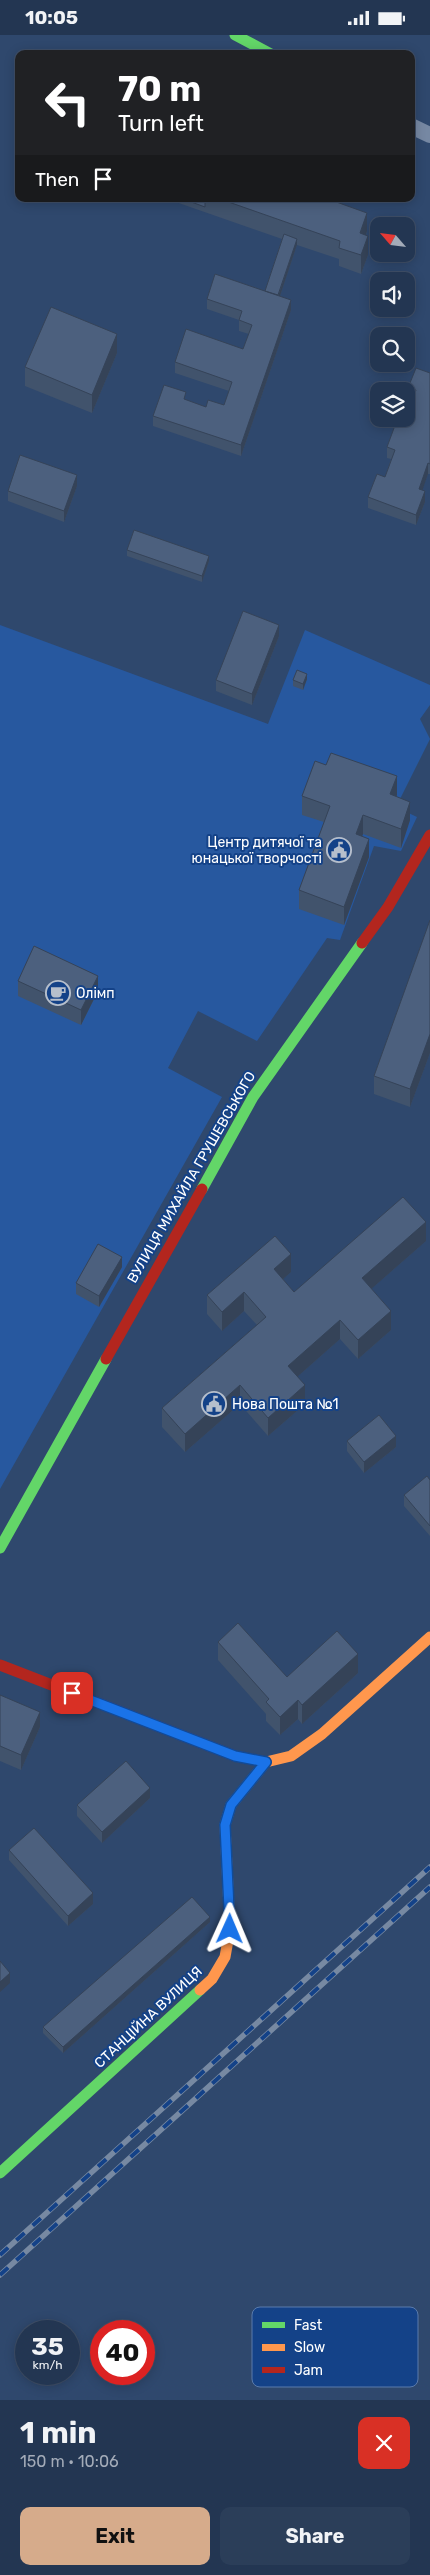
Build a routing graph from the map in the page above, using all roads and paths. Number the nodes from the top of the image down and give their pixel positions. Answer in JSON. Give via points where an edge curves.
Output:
{"nodes":[{"id":1,"x":235,"y":35,"type":"edge"},
{"id":2,"x":263,"y":50,"type":"edge"},
{"id":3,"x":415,"y":128,"type":"edge"},
{"id":4,"x":430,"y":135,"type":"edge"},
{"id":5,"x":430,"y":835,"type":"edge"},
{"id":6,"x":0,"y":1549,"type":"edge"},
{"id":7,"x":430,"y":1637,"type":"edge"},
{"id":8,"x":0,"y":1665,"type":"edge"},
{"id":9,"x":266,"y":1762,"type":"junction"},
{"id":10,"x":0,"y":2173,"type":"edge"}],
"edges":[{"from":1,"to":2,"type":"street"},
{"from":3,"to":4,"type":"street"},
{"from":5,"to":6,"type":"street","name":"ВУЛИЦЯ МИХАЙЛА ГРУШЕВСЬКОГО","via":[[388,907],[253,1097]]},
{"from":7,"to":9,"type":"street","via":[[322,1734],[291,1755]]},
{"from":8,"to":9,"type":"street","via":[[235,1756]]},
{"from":9,"to":10,"type":"street","name":"СТАНЦІЙНА ВУЛИЦЯ","via":[[231,1805],[225,1825],[230,1929],[225,1957],[212,1979]]}]}
